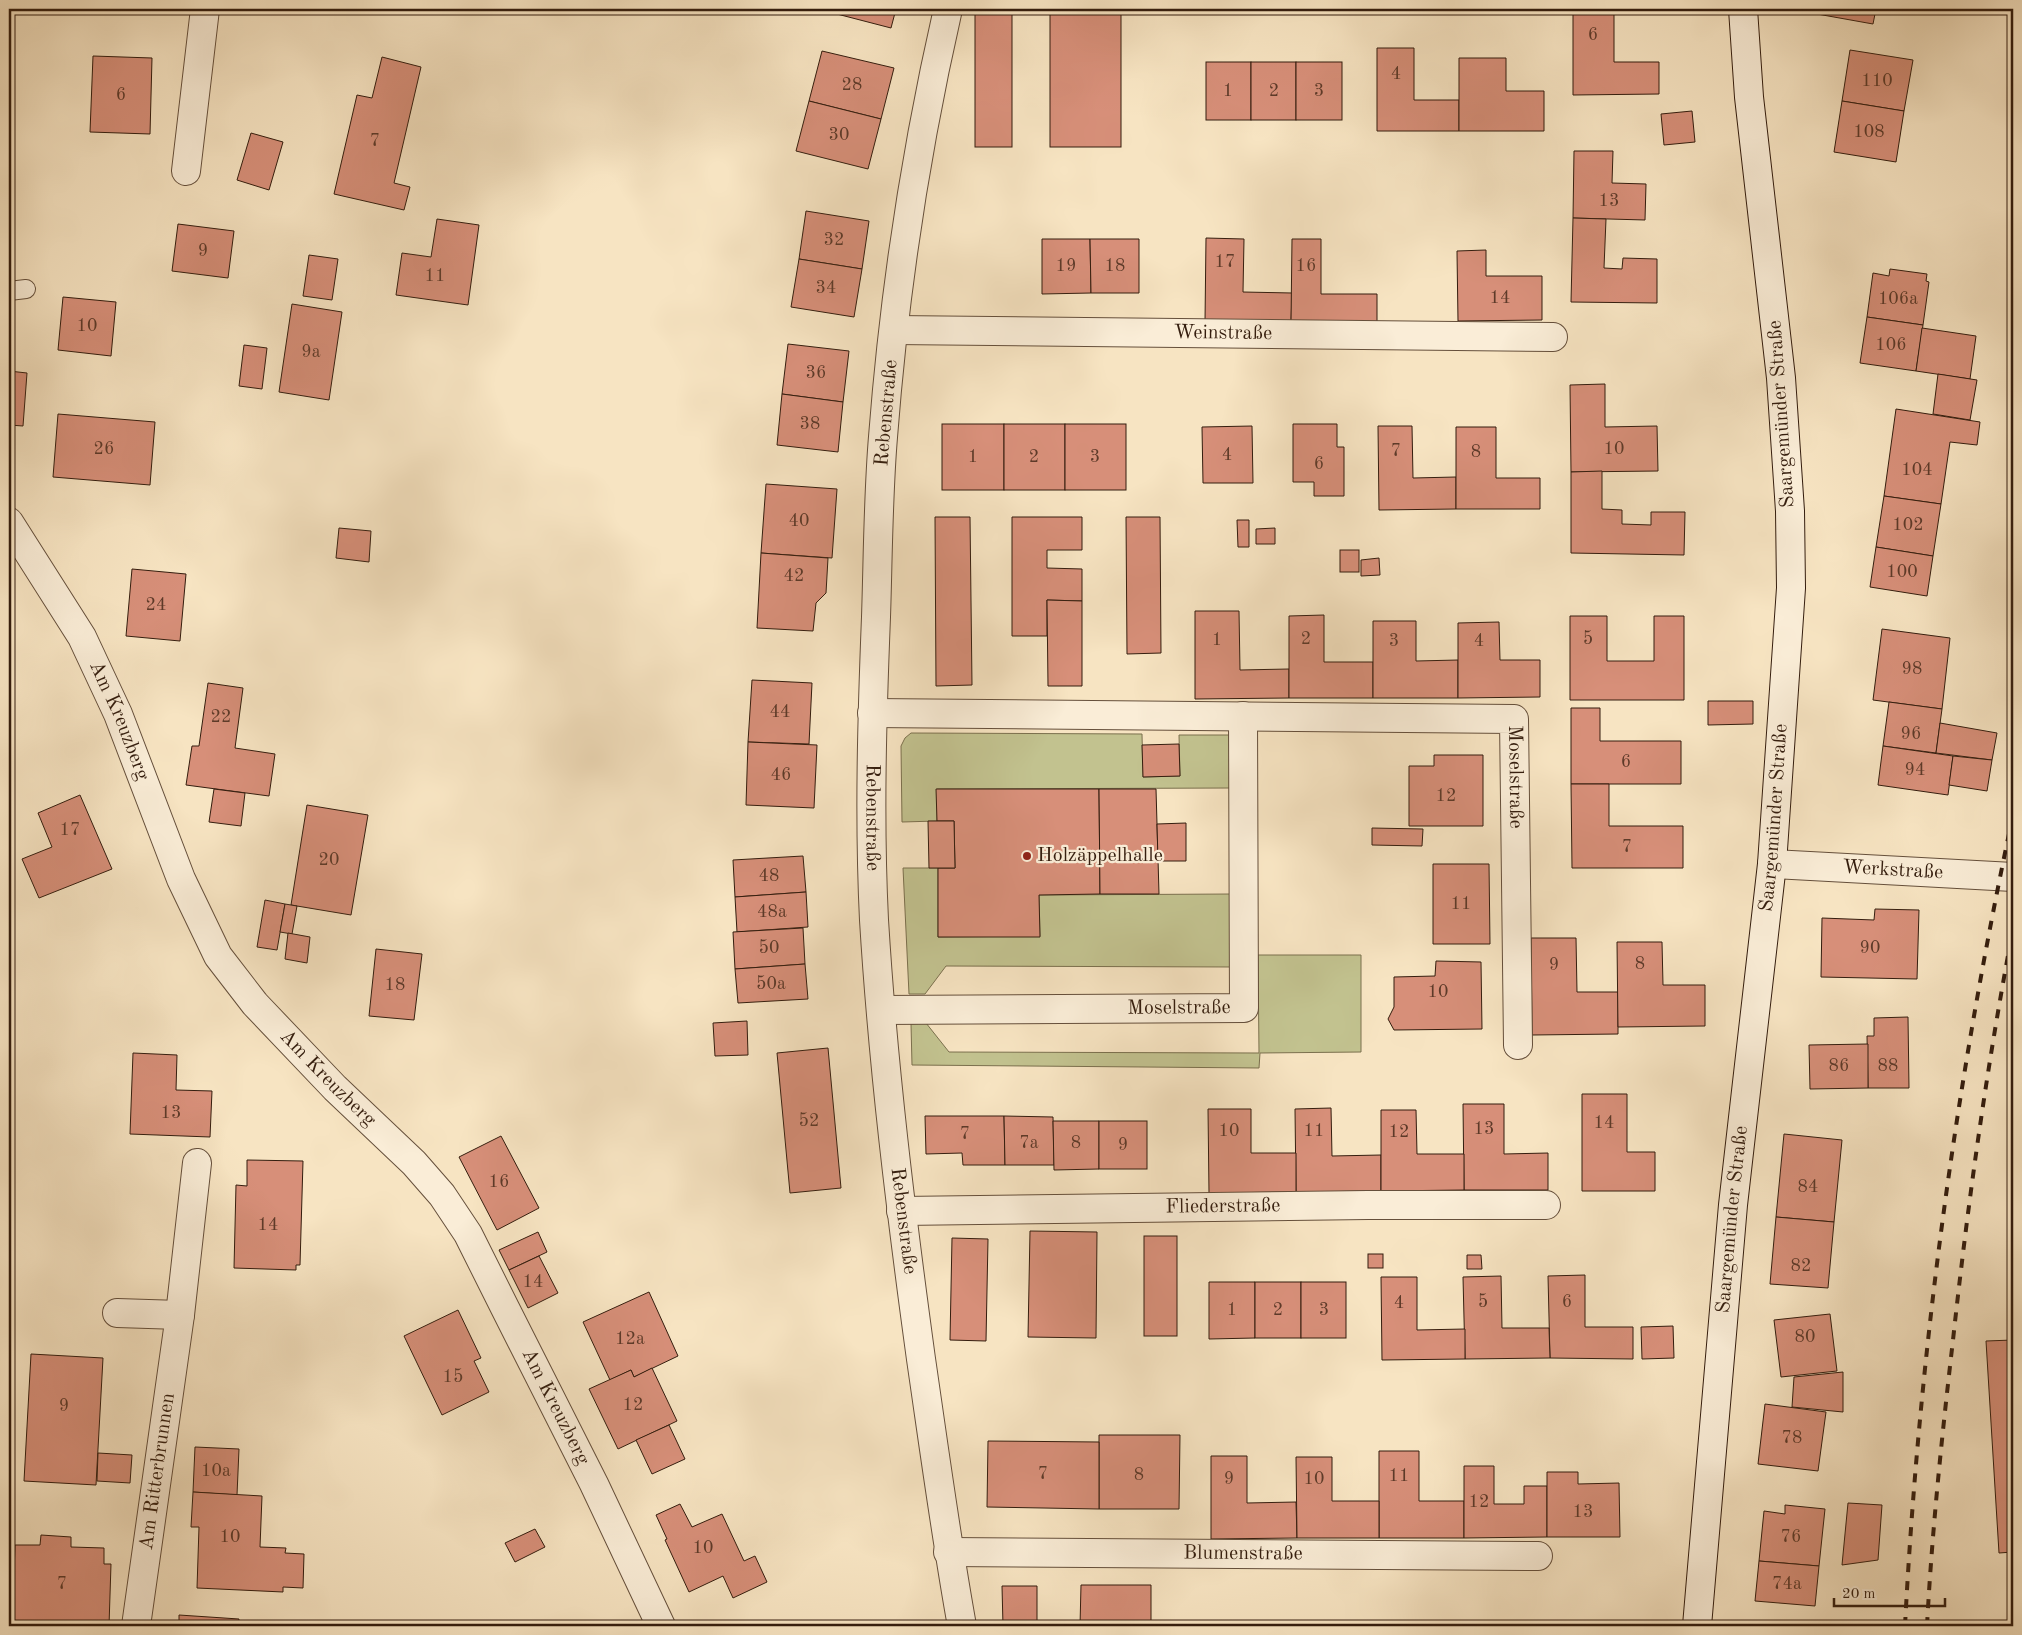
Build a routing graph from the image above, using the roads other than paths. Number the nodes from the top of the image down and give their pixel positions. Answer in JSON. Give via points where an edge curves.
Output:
{"nodes":[{"id":1,"x":205,"y":9,"type":"edge"},
{"id":2,"x":948,"y":9,"type":"edge"},
{"id":3,"x":1743,"y":9,"type":"edge"},
{"id":4,"x":186,"y":171,"type":"dead end"},
{"id":5,"x":894,"y":330,"type":"junction"},
{"id":6,"x":1553,"y":337,"type":"dead end"},
{"id":7,"x":9,"y":522,"type":"edge"},
{"id":8,"x":872,"y":713,"type":"junction"},
{"id":9,"x":1243,"y":716,"type":"junction"},
{"id":10,"x":1772,"y":864,"type":"junction"},
{"id":11,"x":2013,"y":877,"type":"edge"},
{"id":12,"x":881,"y":1010,"type":"junction"},
{"id":13,"x":1518,"y":1045,"type":"dead end"},
{"id":14,"x":197,"y":1163,"type":"dead end"},
{"id":15,"x":1546,"y":1204,"type":"dead end"},
{"id":16,"x":901,"y":1211,"type":"junction"},
{"id":17,"x":117,"y":1313,"type":"dead end"},
{"id":18,"x":180,"y":1315,"type":"junction"},
{"id":19,"x":948,"y":1552,"type":"junction"},
{"id":20,"x":1538,"y":1556,"type":"dead end"},
{"id":21,"x":136,"y":1626,"type":"edge"},
{"id":22,"x":661,"y":1626,"type":"edge"},
{"id":23,"x":962,"y":1626,"type":"edge"},
{"id":24,"x":1697,"y":1626,"type":"edge"}],
"edges":[{"from":1,"to":4,"type":"street"},
{"from":2,"to":5,"type":"street","name":"Rebenstraße","via":[[905,236]]},
{"from":3,"to":10,"type":"street","name":"Saargemünder Straße","via":[[1749,97],[1781,378],[1790,511],[1789,631]]},
{"from":5,"to":6,"type":"street","name":"Weinstraße"},
{"from":5,"to":8,"type":"street","name":"Rebenstraße","via":[[883,439]]},
{"from":7,"to":22,"type":"street","name":"Am Kreuzberg","via":[[82,637],[118,714],[182,879],[218,956],[261,1011],[442,1195],[468,1234],[594,1484]]},
{"from":8,"to":9,"type":"street","name":"Moselstraße"},
{"from":8,"to":12,"type":"street","name":"Rebenstraße","via":[[872,864]]},
{"from":9,"to":12,"type":"street","name":"Moselstraße","via":[[1244,1008]]},
{"from":9,"to":13,"type":"street","name":"Moselstraße","via":[[1514,719]]},
{"from":10,"to":11,"type":"street","name":"Werkstraße"},
{"from":10,"to":24,"type":"street","name":"Saargemünder Straße","via":[[1733,1205]]},
{"from":12,"to":16,"type":"street","name":"Rebenstraße"},
{"from":14,"to":18,"type":"street","name":"Am Ritterbrunnen"},
{"from":15,"to":16,"type":"street","name":"Fliederstraße"},
{"from":16,"to":19,"type":"street","name":"Rebenstraße"},
{"from":17,"to":18,"type":"street"},
{"from":18,"to":21,"type":"street","name":"Am Ritterbrunnen"},
{"from":19,"to":20,"type":"street","name":"Blumenstraße"},
{"from":19,"to":23,"type":"street","name":"Rebenstraße"}]}
